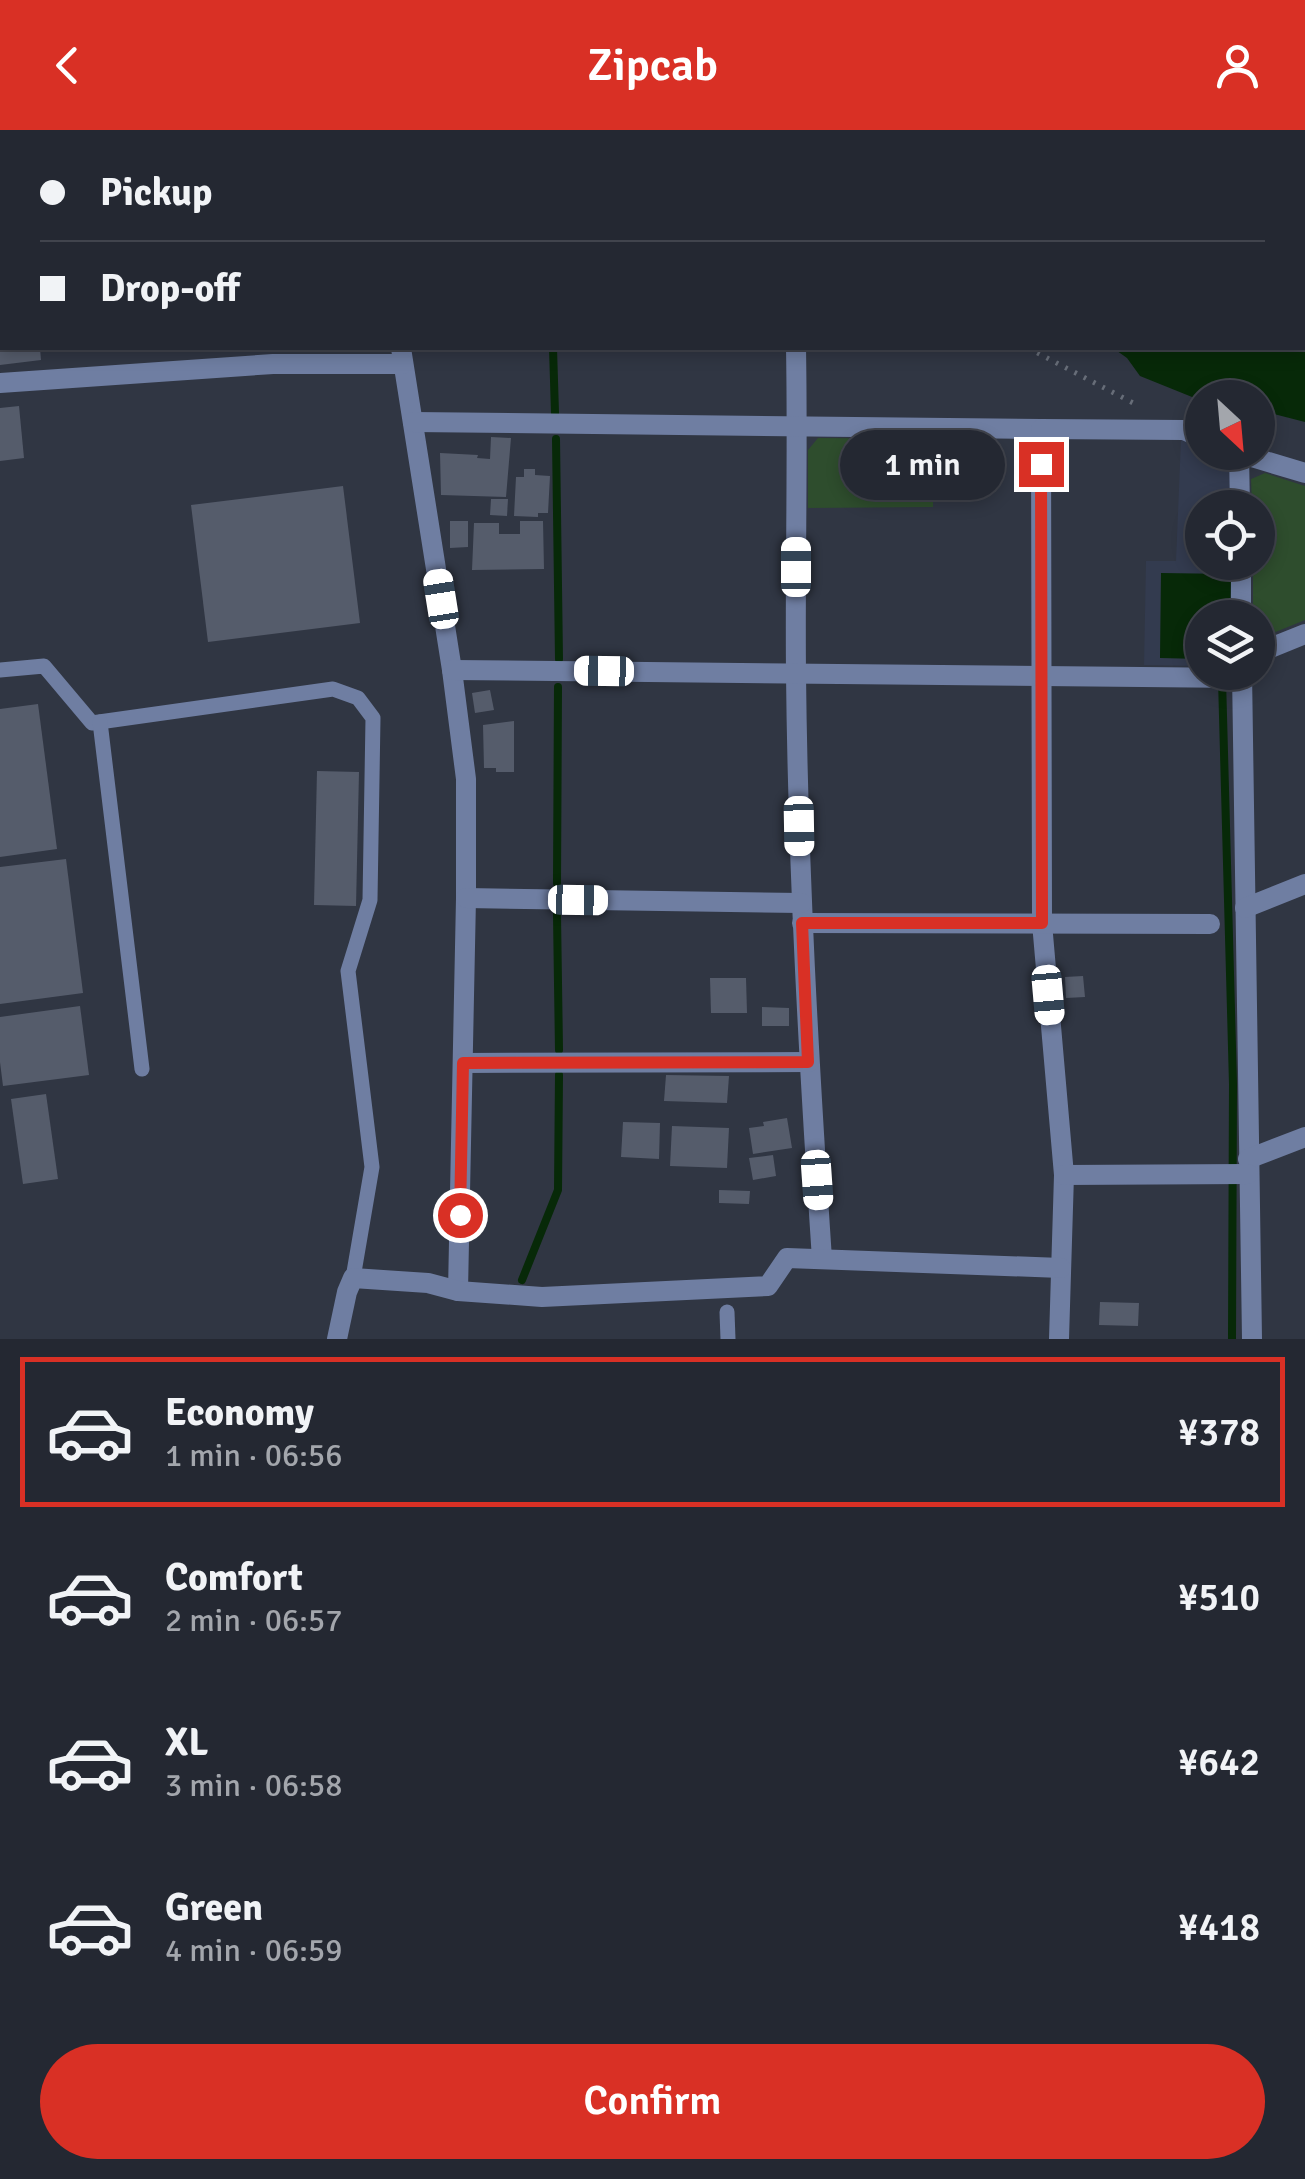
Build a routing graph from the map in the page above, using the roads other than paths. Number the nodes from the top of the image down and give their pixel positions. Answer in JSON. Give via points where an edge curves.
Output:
{"nodes":[{"id":1,"x":796,"y":350,"type":"edge"},
{"id":2,"x":402,"y":356,"type":"edge"},
{"id":3,"x":0,"y":383,"type":"edge"},
{"id":4,"x":413,"y":422,"type":"junction"},
{"id":5,"x":798,"y":426,"type":"junction"},
{"id":6,"x":1041,"y":429,"type":"junction"},
{"id":7,"x":1185,"y":434,"type":"edge"},
{"id":8,"x":1275,"y":464,"type":"edge"},
{"id":9,"x":1305,"y":472,"type":"edge"},
{"id":10,"x":1305,"y":634,"type":"edge"},
{"id":11,"x":1275,"y":646,"type":"edge"},
{"id":12,"x":0,"y":670,"type":"edge"},
{"id":13,"x":452,"y":670,"type":"junction"},
{"id":14,"x":796,"y":673,"type":"junction"},
{"id":15,"x":1042,"y":676,"type":"junction"},
{"id":16,"x":1185,"y":678,"type":"edge"},
{"id":17,"x":1242,"y":690,"type":"edge"},
{"id":18,"x":100,"y":722,"type":"junction"},
{"id":19,"x":1305,"y":884,"type":"edge"},
{"id":20,"x":466,"y":898,"type":"junction"},
{"id":21,"x":1245,"y":908,"type":"junction"},
{"id":22,"x":802,"y":913,"type":"junction"},
{"id":23,"x":1042,"y":923,"type":"junction"},
{"id":24,"x":1210,"y":924,"type":"dead end"},
{"id":25,"x":808,"y":1062,"type":"junction"},
{"id":26,"x":463,"y":1063,"type":"junction"},
{"id":27,"x":142,"y":1068,"type":"dead end"},
{"id":28,"x":1305,"y":1137,"type":"edge"},
{"id":29,"x":1248,"y":1166,"type":"junction"},
{"id":30,"x":1064,"y":1175,"type":"junction"},
{"id":31,"x":822,"y":1259,"type":"junction"},
{"id":32,"x":1061,"y":1268,"type":"junction"},
{"id":33,"x":353,"y":1278,"type":"junction"},
{"id":34,"x":458,"y":1291,"type":"junction"},
{"id":35,"x":726,"y":1312,"type":"dead end"},
{"id":36,"x":337,"y":1339,"type":"edge"},
{"id":37,"x":728,"y":1339,"type":"edge"},
{"id":38,"x":1059,"y":1339,"type":"edge"},
{"id":39,"x":1252,"y":1339,"type":"edge"}],
"edges":[{"from":1,"to":5,"type":"street"},
{"from":2,"to":3,"type":"street"},
{"from":2,"to":4,"type":"street"},
{"from":4,"to":5,"type":"street"},
{"from":4,"to":13,"type":"street"},
{"from":5,"to":6,"type":"street"},
{"from":5,"to":14,"type":"street"},
{"from":6,"to":7,"type":"street"},
{"from":6,"to":15,"type":"street"},
{"from":8,"to":9,"type":"street"},
{"from":10,"to":11,"type":"street"},
{"from":12,"to":18,"type":"lane","via":[[44,666],[92,724]]},
{"from":13,"to":14,"type":"street"},
{"from":13,"to":20,"type":"street","via":[[466,779]]},
{"from":14,"to":15,"type":"street"},
{"from":14,"to":22,"type":"street"},
{"from":15,"to":16,"type":"street"},
{"from":15,"to":23,"type":"street"},
{"from":17,"to":21,"type":"street"},
{"from":18,"to":27,"type":"lane"},
{"from":18,"to":33,"type":"lane","via":[[334,689],[358,698],[374,718],[370,900],[348,972],[372,1167]]},
{"from":19,"to":21,"type":"street"},
{"from":20,"to":22,"type":"street"},
{"from":20,"to":26,"type":"street"},
{"from":21,"to":29,"type":"street"},
{"from":22,"to":23,"type":"street"},
{"from":22,"to":25,"type":"street"},
{"from":23,"to":24,"type":"street"},
{"from":23,"to":30,"type":"street"},
{"from":25,"to":26,"type":"street"},
{"from":25,"to":31,"type":"street"},
{"from":26,"to":34,"type":"street"},
{"from":28,"to":29,"type":"street"},
{"from":29,"to":30,"type":"street","via":[[1216,1174]]},
{"from":29,"to":39,"type":"street"},
{"from":30,"to":32,"type":"street"},
{"from":31,"to":32,"type":"street"},
{"from":31,"to":34,"type":"street","via":[[786,1258],[768,1286],[542,1297]]},
{"from":32,"to":38,"type":"street"},
{"from":33,"to":34,"type":"street"},
{"from":33,"to":36,"type":"street"},
{"from":35,"to":37,"type":"lane"}]}
